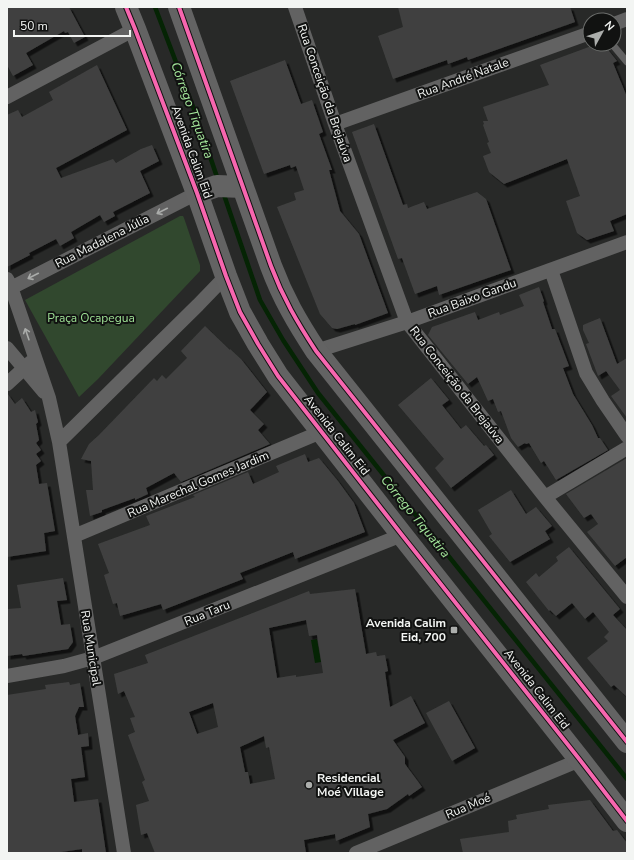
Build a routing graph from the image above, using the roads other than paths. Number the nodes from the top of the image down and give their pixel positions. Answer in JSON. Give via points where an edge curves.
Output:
{"nodes":[{"id":1,"x":126,"y":7,"type":"edge"},
{"id":2,"x":179,"y":7,"type":"edge"},
{"id":3,"x":295,"y":7,"type":"edge"},
{"id":4,"x":135,"y":29,"type":"junction"},
{"id":5,"x":582,"y":36,"type":"edge"},
{"id":6,"x":619,"y":52,"type":"edge"},
{"id":7,"x":627,"y":62,"type":"edge"},
{"id":8,"x":7,"y":97,"type":"edge"},
{"id":9,"x":335,"y":124,"type":"junction"},
{"id":10,"x":235,"y":187,"type":"junction"},
{"id":11,"x":202,"y":191,"type":"junction"},
{"id":12,"x":627,"y":242,"type":"edge"},
{"id":13,"x":551,"y":270,"type":"junction"},
{"id":14,"x":226,"y":276,"type":"junction"},
{"id":15,"x":8,"y":285,"type":"edge"},
{"id":16,"x":407,"y":322,"type":"junction"},
{"id":17,"x":7,"y":348,"type":"edge"},
{"id":18,"x":316,"y":351,"type":"junction"},
{"id":19,"x":35,"y":358,"type":"junction"},
{"id":20,"x":24,"y":368,"type":"junction"},
{"id":21,"x":7,"y":384,"type":"edge"},
{"id":22,"x":49,"y":398,"type":"junction"},
{"id":23,"x":321,"y":432,"type":"junction"},
{"id":24,"x":627,"y":436,"type":"edge"},
{"id":25,"x":59,"y":442,"type":"junction"},
{"id":26,"x":627,"y":448,"type":"edge"},
{"id":27,"x":545,"y":496,"type":"junction"},
{"id":28,"x":402,"y":535,"type":"junction"},
{"id":29,"x":74,"y":536,"type":"junction"},
{"id":30,"x":624,"y":587,"type":"edge"},
{"id":31,"x":93,"y":658,"type":"junction"},
{"id":32,"x":7,"y":676,"type":"edge"},
{"id":33,"x":626,"y":740,"type":"edge"},
{"id":34,"x":580,"y":760,"type":"junction"},
{"id":35,"x":627,"y":821,"type":"edge"},
{"id":36,"x":124,"y":853,"type":"edge"},
{"id":37,"x":356,"y":853,"type":"edge"}],
"edges":[{"from":1,"to":4,"type":"main road","name":"Avenida Calim Eid"},
{"from":2,"to":10,"type":"main road"},
{"from":3,"to":9,"type":"street","name":"Rua Conceição da Brejaúva"},
{"from":4,"to":8,"type":"street"},
{"from":4,"to":11,"type":"main road","name":"Avenida Calim Eid"},
{"from":5,"to":9,"type":"street","name":"Rua André Natale"},
{"from":6,"to":7,"type":"lane"},
{"from":9,"to":16,"type":"street","name":"Rua Conceição da Brejaúva"},
{"from":10,"to":11,"type":"main road","via":[[217,186]]},
{"from":10,"to":18,"type":"main road","via":[[282,293]]},
{"from":11,"to":14,"type":"main road","name":"Avenida Calim Eid"},
{"from":11,"to":15,"type":"street","name":"Rua Madalena Júlia","one_way":true},
{"from":12,"to":13,"type":"street","name":"Rua Baixo Gandu"},
{"from":13,"to":16,"type":"street","name":"Rua Baixo Gandu"},
{"from":13,"to":24,"type":"street","via":[[586,373]]},
{"from":14,"to":23,"type":"main road","name":"Avenida Calim Eid","via":[[240,312],[258,344],[278,376]]},
{"from":14,"to":25,"type":"street"},
{"from":19,"to":15,"type":"street","one_way":true},
{"from":16,"to":18,"type":"street","name":"Rua Baixo Gandu"},
{"from":16,"to":27,"type":"street","name":"Rua Conceição da Brejaúva"},
{"from":17,"to":20,"type":"street"},
{"from":18,"to":33,"type":"main road"},
{"from":19,"to":20,"type":"street"},
{"from":19,"to":22,"type":"street"},
{"from":20,"to":21,"type":"street"},
{"from":20,"to":22,"type":"street"},
{"from":22,"to":25,"type":"street"},
{"from":23,"to":28,"type":"main road","name":"Avenida Calim Eid"},
{"from":23,"to":29,"type":"street","name":"Rua Marechal Gomes Jardim"},
{"from":25,"to":29,"type":"street","name":"Rua Municipal"},
{"from":26,"to":27,"type":"street"},
{"from":27,"to":30,"type":"street","name":"Rua Conceição da Brejaúva"},
{"from":28,"to":31,"type":"street","name":"Rua Taru"},
{"from":28,"to":34,"type":"main road","name":"Avenida Calim Eid"},
{"from":29,"to":31,"type":"street","name":"Rua Municipal"},
{"from":31,"to":32,"type":"street","name":"Rua Taru"},
{"from":31,"to":36,"type":"street","name":"Rua Municipal"},
{"from":34,"to":35,"type":"main road","name":"Avenida Calim Eid"},
{"from":34,"to":37,"type":"street","name":"Rua Moé"}]}
